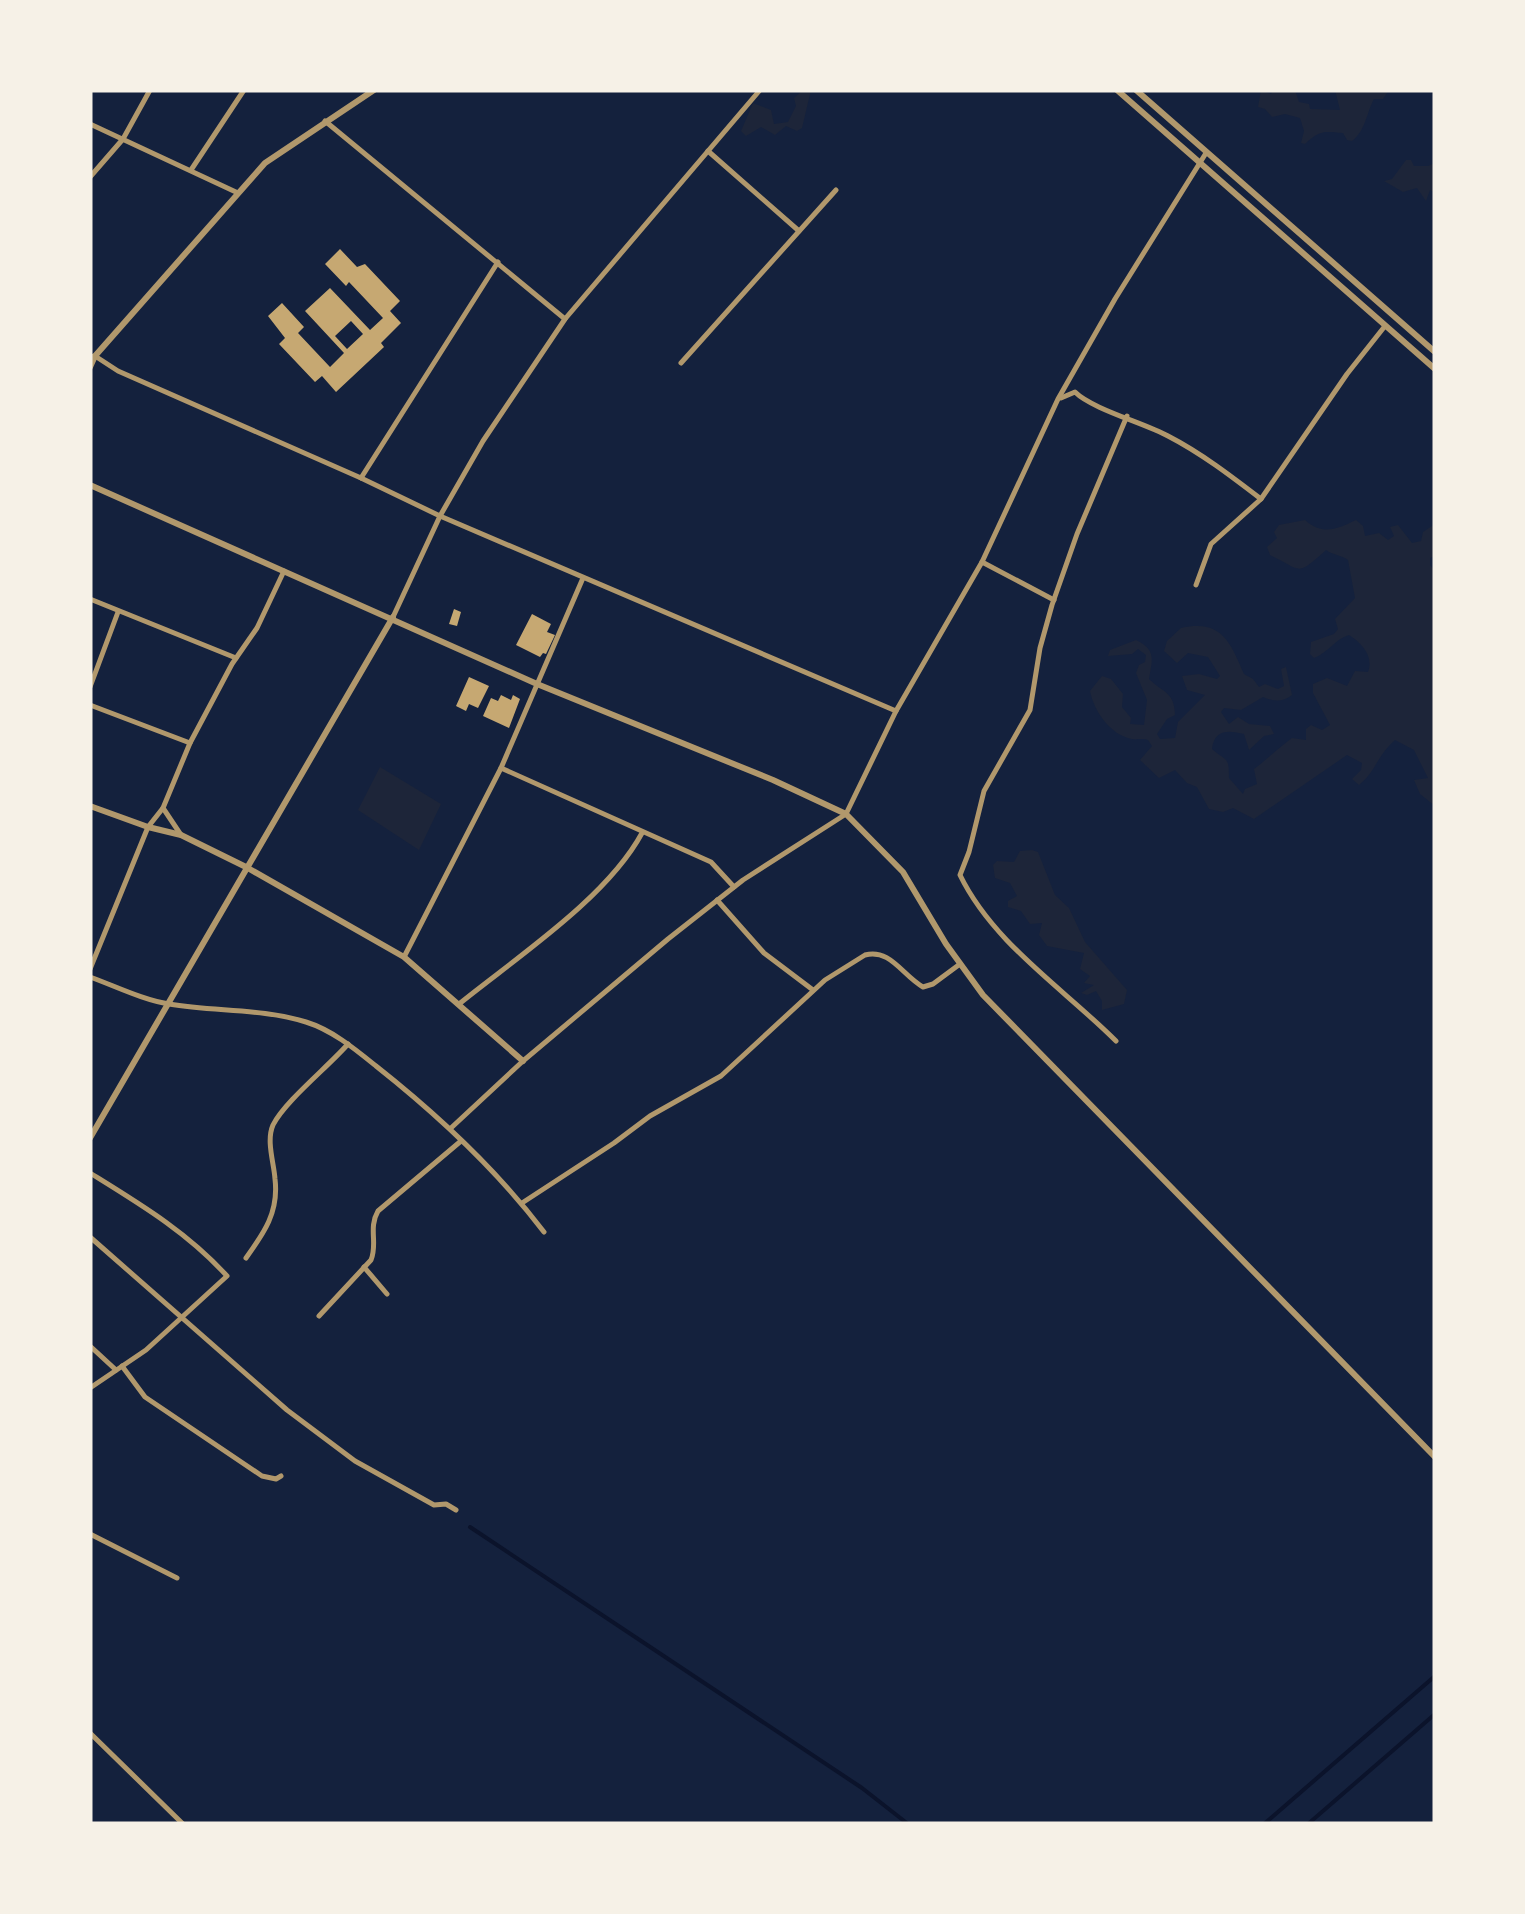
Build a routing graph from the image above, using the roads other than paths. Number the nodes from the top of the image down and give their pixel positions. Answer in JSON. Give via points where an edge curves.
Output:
{"nodes":[{"id":1,"x":150,"y":90,"type":"edge"},
{"id":2,"x":244,"y":90,"type":"edge"},
{"id":3,"x":374,"y":90,"type":"edge"},
{"id":4,"x":760,"y":90,"type":"edge"},
{"id":5,"x":1117,"y":90,"type":"edge"},
{"id":6,"x":1136,"y":90,"type":"edge"},
{"id":7,"x":325,"y":121,"type":"junction"},
{"id":8,"x":90,"y":124,"type":"edge"},
{"id":9,"x":123,"y":139,"type":"junction"},
{"id":10,"x":708,"y":151,"type":"junction"},
{"id":11,"x":1206,"y":153,"type":"junction"},
{"id":12,"x":1201,"y":164,"type":"junction"},
{"id":13,"x":191,"y":170,"type":"junction"},
{"id":14,"x":90,"y":176,"type":"edge"},
{"id":15,"x":836,"y":190,"type":"dead end"},
{"id":16,"x":238,"y":193,"type":"junction"},
{"id":17,"x":799,"y":231,"type":"junction"},
{"id":18,"x":498,"y":262,"type":"junction"},
{"id":19,"x":564,"y":320,"type":"junction"},
{"id":20,"x":1385,"y":326,"type":"junction"},
{"id":21,"x":1435,"y":352,"type":"edge"},
{"id":22,"x":92,"y":356,"type":"edge"},
{"id":23,"x":681,"y":363,"type":"dead end"},
{"id":24,"x":90,"y":367,"type":"edge"},
{"id":25,"x":1435,"y":369,"type":"edge"},
{"id":26,"x":1058,"y":399,"type":"junction"},
{"id":27,"x":1128,"y":416,"type":"junction"},
{"id":28,"x":361,"y":478,"type":"junction"},
{"id":29,"x":90,"y":485,"type":"edge"},
{"id":30,"x":1261,"y":498,"type":"junction"},
{"id":31,"x":440,"y":516,"type":"junction"},
{"id":32,"x":982,"y":562,"type":"junction"},
{"id":33,"x":284,"y":571,"type":"junction"},
{"id":34,"x":582,"y":578,"type":"junction"},
{"id":35,"x":1196,"y":585,"type":"dead end"},
{"id":36,"x":90,"y":599,"type":"edge"},
{"id":37,"x":1054,"y":600,"type":"junction"},
{"id":38,"x":118,"y":612,"type":"junction"},
{"id":39,"x":392,"y":617,"type":"junction"},
{"id":40,"x":236,"y":658,"type":"junction"},
{"id":41,"x":537,"y":684,"type":"junction"},
{"id":42,"x":90,"y":687,"type":"edge"},
{"id":43,"x":90,"y":705,"type":"edge"},
{"id":44,"x":896,"y":711,"type":"junction"},
{"id":45,"x":190,"y":743,"type":"junction"},
{"id":46,"x":501,"y":768,"type":"junction"},
{"id":47,"x":90,"y":806,"type":"edge"},
{"id":48,"x":163,"y":808,"type":"junction"},
{"id":49,"x":846,"y":814,"type":"junction"},
{"id":50,"x":148,"y":828,"type":"junction"},
{"id":51,"x":642,"y":833,"type":"junction"},
{"id":52,"x":180,"y":835,"type":"junction"},
{"id":53,"x":246,"y":868,"type":"junction"},
{"id":54,"x":734,"y":888,"type":"junction"},
{"id":55,"x":718,"y":900,"type":"junction"},
{"id":56,"x":404,"y":957,"type":"junction"},
{"id":57,"x":960,"y":964,"type":"junction"},
{"id":58,"x":90,"y":969,"type":"edge"},
{"id":59,"x":90,"y":977,"type":"edge"},
{"id":60,"x":813,"y":990,"type":"junction"},
{"id":61,"x":168,"y":1004,"type":"junction"},
{"id":62,"x":457,"y":1006,"type":"junction"},
{"id":63,"x":1116,"y":1041,"type":"dead end"},
{"id":64,"x":348,"y":1044,"type":"junction"},
{"id":65,"x":523,"y":1060,"type":"junction"},
{"id":66,"x":451,"y":1128,"type":"junction"},
{"id":67,"x":90,"y":1138,"type":"edge"},
{"id":68,"x":460,"y":1141,"type":"junction"},
{"id":69,"x":90,"y":1173,"type":"edge"},
{"id":70,"x":522,"y":1203,"type":"junction"},
{"id":71,"x":544,"y":1232,"type":"dead end"},
{"id":72,"x":90,"y":1237,"type":"edge"},
{"id":73,"x":246,"y":1258,"type":"dead end"},
{"id":74,"x":364,"y":1268,"type":"junction"},
{"id":75,"x":388,"y":1294,"type":"dead end"},
{"id":76,"x":319,"y":1316,"type":"dead end"},
{"id":77,"x":181,"y":1318,"type":"junction"},
{"id":78,"x":90,"y":1346,"type":"edge"},
{"id":79,"x":119,"y":1368,"type":"junction"},
{"id":80,"x":90,"y":1388,"type":"edge"},
{"id":81,"x":1435,"y":1457,"type":"edge"},
{"id":82,"x":282,"y":1476,"type":"dead end"},
{"id":83,"x":456,"y":1510,"type":"dead end"},
{"id":84,"x":90,"y":1534,"type":"edge"},
{"id":85,"x":177,"y":1578,"type":"dead end"},
{"id":86,"x":90,"y":1733,"type":"edge"},
{"id":87,"x":182,"y":1824,"type":"edge"}],
"edges":[{"from":1,"to":9,"type":"street"},
{"from":2,"to":13,"type":"street"},
{"from":3,"to":7,"type":"street"},
{"from":4,"to":10,"type":"street"},
{"from":5,"to":12,"type":"street"},
{"from":6,"to":11,"type":"street"},
{"from":7,"to":16,"type":"street","via":[[265,163]]},
{"from":7,"to":18,"type":"street"},
{"from":8,"to":9,"type":"street"},
{"from":9,"to":13,"type":"street"},
{"from":9,"to":14,"type":"street"},
{"from":10,"to":17,"type":"street"},
{"from":10,"to":19,"type":"street"},
{"from":11,"to":12,"type":"street"},
{"from":11,"to":21,"type":"street"},
{"from":12,"to":20,"type":"street"},
{"from":12,"to":26,"type":"street"},
{"from":13,"to":16,"type":"street"},
{"from":15,"to":17,"type":"street"},
{"from":16,"to":22,"type":"street"},
{"from":17,"to":23,"type":"street"},
{"from":18,"to":19,"type":"street"},
{"from":18,"to":28,"type":"street"},
{"from":19,"to":31,"type":"street"},
{"from":20,"to":25,"type":"street"},
{"from":20,"to":30,"type":"street"},
{"from":22,"to":24,"type":"street"},
{"from":22,"to":28,"type":"street"},
{"from":26,"to":27,"type":"street","via":[[1076,392]]},
{"from":26,"to":32,"type":"street"},
{"from":27,"to":30,"type":"street"},
{"from":27,"to":37,"type":"street"},
{"from":28,"to":31,"type":"street"},
{"from":29,"to":33,"type":"street"},
{"from":30,"to":35,"type":"street","via":[[1211,544]]},
{"from":31,"to":34,"type":"street"},
{"from":31,"to":39,"type":"street"},
{"from":32,"to":37,"type":"street"},
{"from":32,"to":44,"type":"street"},
{"from":33,"to":39,"type":"street"},
{"from":33,"to":40,"type":"street"},
{"from":34,"to":41,"type":"street"},
{"from":34,"to":44,"type":"street"},
{"from":36,"to":38,"type":"street"},
{"from":37,"to":63,"type":"street","via":[[1030,710],[984,792],[960,875],[1010,944]]},
{"from":38,"to":40,"type":"street"},
{"from":38,"to":42,"type":"street"},
{"from":39,"to":41,"type":"street"},
{"from":39,"to":53,"type":"street"},
{"from":40,"to":45,"type":"street"},
{"from":41,"to":46,"type":"street"},
{"from":41,"to":49,"type":"street"},
{"from":43,"to":45,"type":"street"},
{"from":44,"to":49,"type":"street"},
{"from":45,"to":48,"type":"street"},
{"from":46,"to":51,"type":"street"},
{"from":46,"to":56,"type":"street"},
{"from":47,"to":50,"type":"street"},
{"from":48,"to":50,"type":"street"},
{"from":48,"to":52,"type":"street"},
{"from":49,"to":54,"type":"street"},
{"from":49,"to":57,"type":"street","via":[[904,872]]},
{"from":50,"to":52,"type":"street"},
{"from":50,"to":58,"type":"street"},
{"from":51,"to":54,"type":"street","via":[[711,862]]},
{"from":51,"to":62,"type":"street","via":[[594,893]]},
{"from":52,"to":53,"type":"street"},
{"from":53,"to":56,"type":"street"},
{"from":53,"to":61,"type":"street"},
{"from":54,"to":55,"type":"street"},
{"from":55,"to":60,"type":"street","via":[[764,953]]},
{"from":55,"to":65,"type":"street"},
{"from":56,"to":62,"type":"street"},
{"from":57,"to":60,"type":"street","via":[[922,987],[872,952]]},
{"from":57,"to":81,"type":"street"},
{"from":59,"to":61,"type":"street"},
{"from":60,"to":70,"type":"street","via":[[721,1076]]},
{"from":61,"to":64,"type":"street","via":[[271,1013],[310,1023]]},
{"from":61,"to":67,"type":"street"},
{"from":62,"to":65,"type":"street"},
{"from":64,"to":66,"type":"street"},
{"from":64,"to":73,"type":"street","via":[[272,1128],[274,1207]]},
{"from":65,"to":66,"type":"street"},
{"from":66,"to":68,"type":"street"},
{"from":68,"to":70,"type":"street"},
{"from":68,"to":74,"type":"street","via":[[378,1212],[374,1252]]},
{"from":69,"to":77,"type":"street","via":[[174,1226],[227,1276]]},
{"from":70,"to":71,"type":"street"},
{"from":72,"to":77,"type":"street"},
{"from":74,"to":75,"type":"street"},
{"from":74,"to":76,"type":"street"},
{"from":77,"to":79,"type":"street"},
{"from":77,"to":83,"type":"street","via":[[354,1461],[434,1505]]},
{"from":78,"to":79,"type":"street"},
{"from":79,"to":80,"type":"street"},
{"from":79,"to":82,"type":"street","via":[[162,1410],[262,1476]]},
{"from":84,"to":85,"type":"street"},
{"from":86,"to":87,"type":"street"}]}
